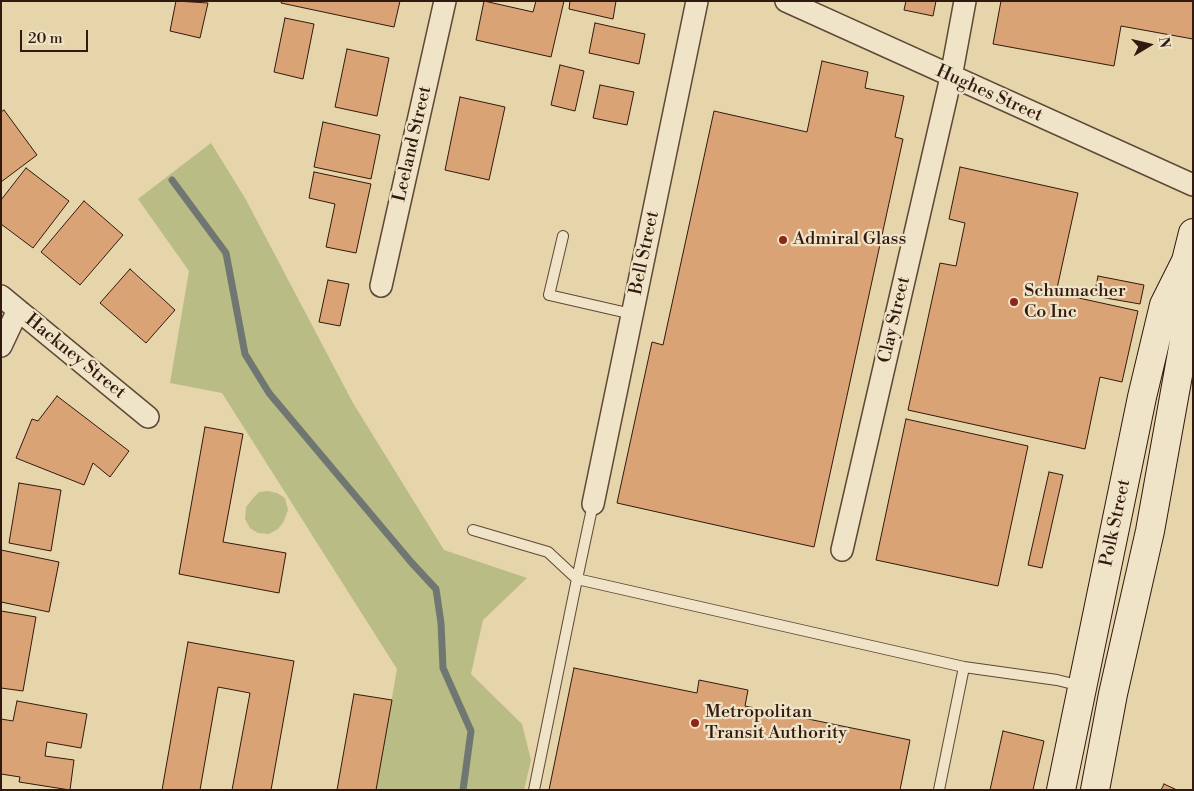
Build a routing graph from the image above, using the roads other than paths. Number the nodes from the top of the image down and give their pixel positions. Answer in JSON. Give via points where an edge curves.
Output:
{"nodes":[{"id":1,"x":445,"y":1,"type":"edge"},
{"id":2,"x":697,"y":1,"type":"edge"},
{"id":3,"x":786,"y":1,"type":"edge"},
{"id":4,"x":965,"y":1,"type":"edge"},
{"id":5,"x":951,"y":77,"type":"junction"},
{"id":6,"x":1193,"y":185,"type":"edge"},
{"id":7,"x":1193,"y":233,"type":"edge"},
{"id":8,"x":563,"y":236,"type":"dead end"},
{"id":9,"x":1189,"y":262,"type":"edge"},
{"id":10,"x":381,"y":286,"type":"dead end"},
{"id":11,"x":1,"y":296,"type":"edge"},
{"id":12,"x":18,"y":310,"type":"junction"},
{"id":13,"x":632,"y":314,"type":"junction"},
{"id":14,"x":1,"y":346,"type":"edge"},
{"id":15,"x":148,"y":417,"type":"dead end"},
{"id":16,"x":593,"y":504,"type":"joint"},
{"id":17,"x":473,"y":530,"type":"dead end"},
{"id":18,"x":842,"y":550,"type":"dead end"},
{"id":19,"x":577,"y":579,"type":"junction"},
{"id":20,"x":964,"y":667,"type":"junction"},
{"id":21,"x":1082,"y":686,"type":"junction"},
{"id":22,"x":1113,"y":694,"type":"junction"},
{"id":23,"x":534,"y":790,"type":"edge"},
{"id":24,"x":939,"y":790,"type":"edge"},
{"id":25,"x":1061,"y":790,"type":"edge"},
{"id":26,"x":1095,"y":790,"type":"edge"}],
"edges":[{"from":1,"to":10,"type":"street","name":"Leeland Street"},
{"from":2,"to":13,"type":"street","name":"Bell Street"},
{"from":3,"to":5,"type":"street","name":"Hughes Street"},
{"from":4,"to":5,"type":"street","name":"Clay Street"},
{"from":5,"to":6,"type":"street","name":"Hughes Street"},
{"from":5,"to":18,"type":"street","name":"Clay Street"},
{"from":7,"to":9,"type":"main road","name":"Polk Street"},
{"from":8,"to":13,"type":"lane","via":[[549,295]]},
{"from":9,"to":21,"type":"main road","name":"Polk Street","via":[[1164,305]]},
{"from":9,"to":22,"type":"main road","name":"Polk Street","via":[[1189,314],[1150,531]]},
{"from":11,"to":12,"type":"street","name":"Hackney Street"},
{"from":12,"to":14,"type":"street"},
{"from":12,"to":15,"type":"street","name":"Hackney Street"},
{"from":13,"to":16,"type":"street","name":"Bell Street"},
{"from":16,"to":19,"type":"lane"},
{"from":17,"to":19,"type":"lane","via":[[548,552]]},
{"from":19,"to":20,"type":"lane"},
{"from":19,"to":23,"type":"lane"},
{"from":20,"to":21,"type":"lane"},
{"from":20,"to":24,"type":"lane"},
{"from":21,"to":22,"type":"main road"},
{"from":21,"to":25,"type":"main road","name":"Polk Street"},
{"from":22,"to":26,"type":"main road","name":"Polk Street"}]}
